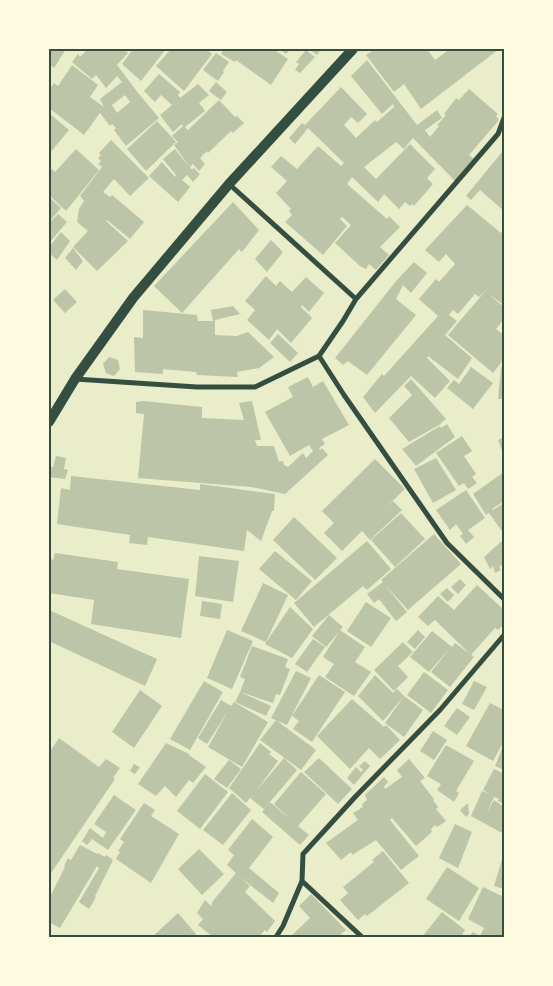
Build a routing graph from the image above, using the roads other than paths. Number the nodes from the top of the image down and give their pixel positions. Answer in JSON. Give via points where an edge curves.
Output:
{"nodes":[{"id":1,"x":353,"y":49,"type":"edge"},
{"id":2,"x":504,"y":118,"type":"edge"},
{"id":3,"x":498,"y":134,"type":"junction"},
{"id":4,"x":504,"y":139,"type":"edge"},
{"id":5,"x":229,"y":184,"type":"junction"},
{"id":6,"x":356,"y":299,"type":"junction"},
{"id":7,"x":318,"y":356,"type":"junction"},
{"id":8,"x":75,"y":379,"type":"junction"},
{"id":9,"x":49,"y":422,"type":"edge"},
{"id":10,"x":504,"y":599,"type":"edge"},
{"id":11,"x":504,"y":635,"type":"edge"},
{"id":12,"x":302,"y":881,"type":"junction"},
{"id":13,"x":276,"y":937,"type":"edge"},
{"id":14,"x":362,"y":937,"type":"edge"}],
"edges":[{"from":1,"to":5,"type":"main road"},
{"from":2,"to":3,"type":"street"},
{"from":3,"to":4,"type":"street"},
{"from":3,"to":6,"type":"street"},
{"from":5,"to":6,"type":"street"},
{"from":5,"to":8,"type":"main road","via":[[132,298]]},
{"from":6,"to":7,"type":"street"},
{"from":7,"to":8,"type":"street","via":[[255,387],[196,387]]},
{"from":7,"to":10,"type":"street","via":[[447,544]]},
{"from":8,"to":9,"type":"main road"},
{"from":11,"to":12,"type":"street","via":[[440,710],[303,854]]},
{"from":12,"to":13,"type":"street"},
{"from":12,"to":14,"type":"street"}]}
